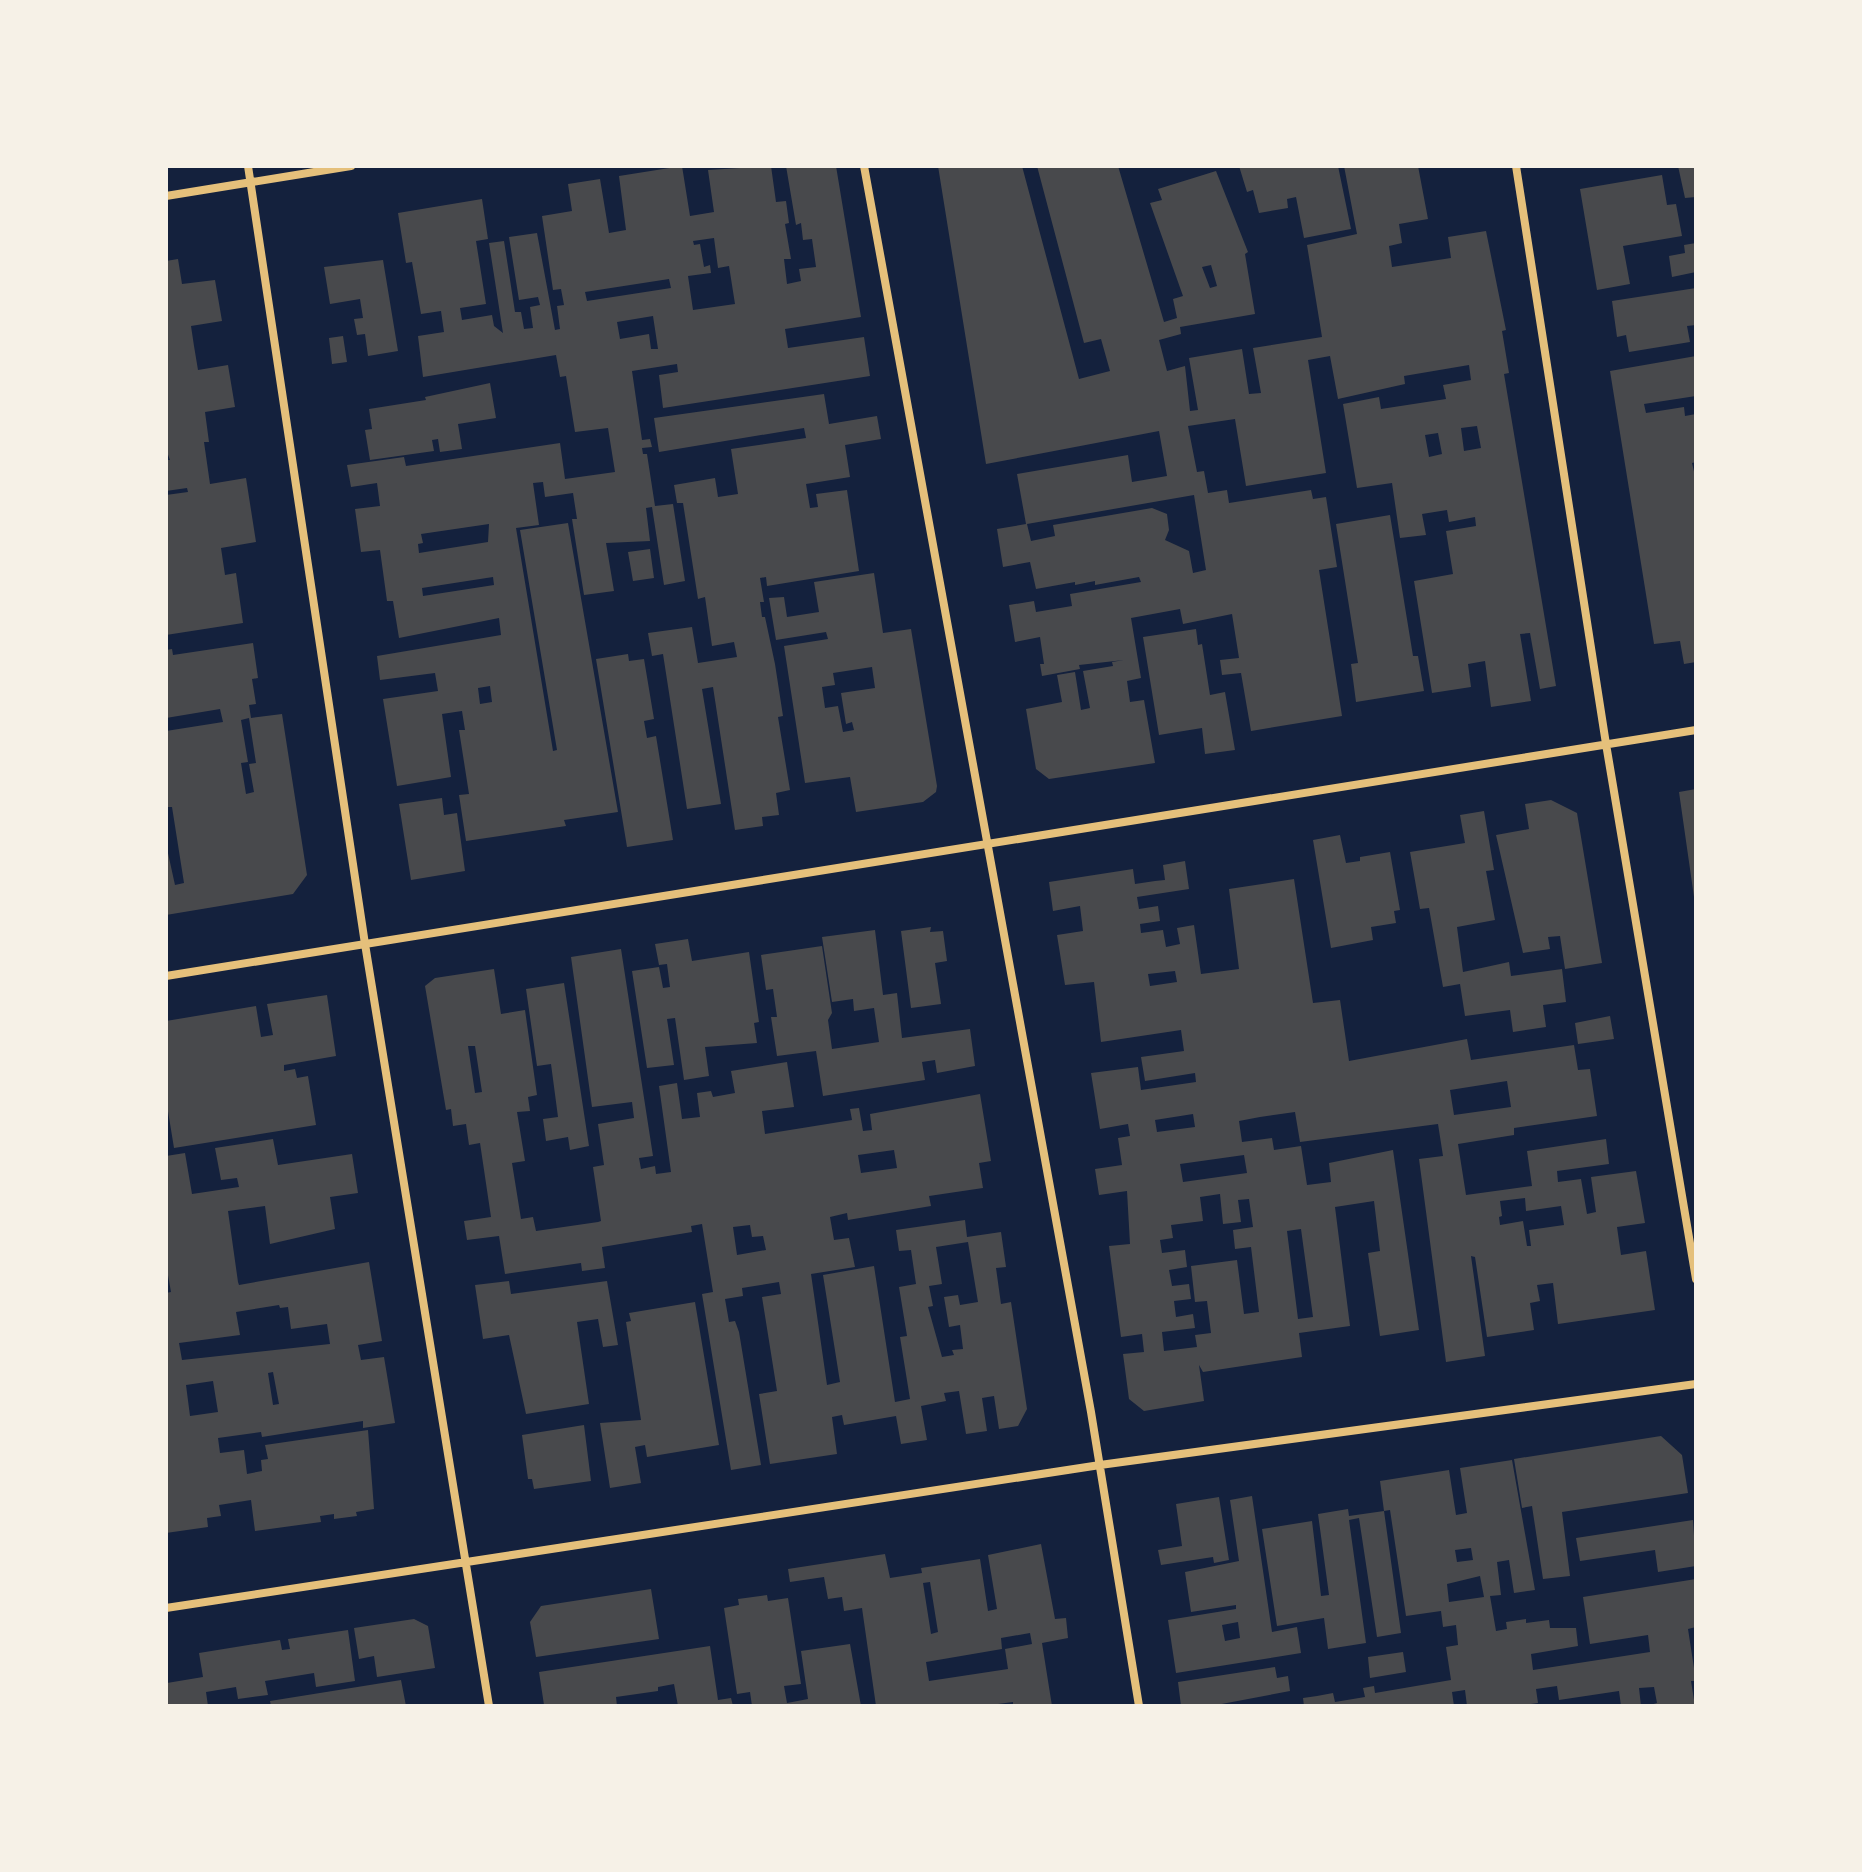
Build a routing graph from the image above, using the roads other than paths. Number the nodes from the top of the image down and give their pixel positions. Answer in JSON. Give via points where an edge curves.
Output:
{"nodes":[{"id":1,"x":248,"y":166,"type":"edge"},
{"id":2,"x":351,"y":166,"type":"edge"},
{"id":3,"x":864,"y":166,"type":"edge"},
{"id":4,"x":1516,"y":166,"type":"edge"},
{"id":5,"x":250,"y":182,"type":"junction"},
{"id":6,"x":166,"y":196,"type":"edge"},
{"id":7,"x":1696,"y":730,"type":"edge"},
{"id":8,"x":1606,"y":744,"type":"junction"},
{"id":9,"x":989,"y":842,"type":"junction"},
{"id":10,"x":365,"y":944,"type":"junction"},
{"id":11,"x":166,"y":976,"type":"edge"},
{"id":12,"x":1696,"y":1279,"type":"edge"},
{"id":13,"x":1696,"y":1384,"type":"edge"},
{"id":14,"x":1100,"y":1465,"type":"junction"},
{"id":15,"x":468,"y":1564,"type":"junction"},
{"id":16,"x":166,"y":1608,"type":"edge"},
{"id":17,"x":489,"y":1706,"type":"edge"},
{"id":18,"x":1139,"y":1706,"type":"edge"}],
"edges":[{"from":1,"to":5,"type":"street"},
{"from":2,"to":5,"type":"street"},
{"from":3,"to":9,"type":"street"},
{"from":4,"to":8,"type":"street"},
{"from":5,"to":6,"type":"street"},
{"from":5,"to":10,"type":"street"},
{"from":7,"to":8,"type":"street"},
{"from":8,"to":9,"type":"street"},
{"from":8,"to":12,"type":"street"},
{"from":9,"to":10,"type":"street"},
{"from":9,"to":14,"type":"street"},
{"from":10,"to":11,"type":"street"},
{"from":10,"to":15,"type":"street"},
{"from":13,"to":14,"type":"street"},
{"from":14,"to":15,"type":"street"},
{"from":14,"to":18,"type":"street"},
{"from":15,"to":16,"type":"street"},
{"from":15,"to":17,"type":"street"}]}
